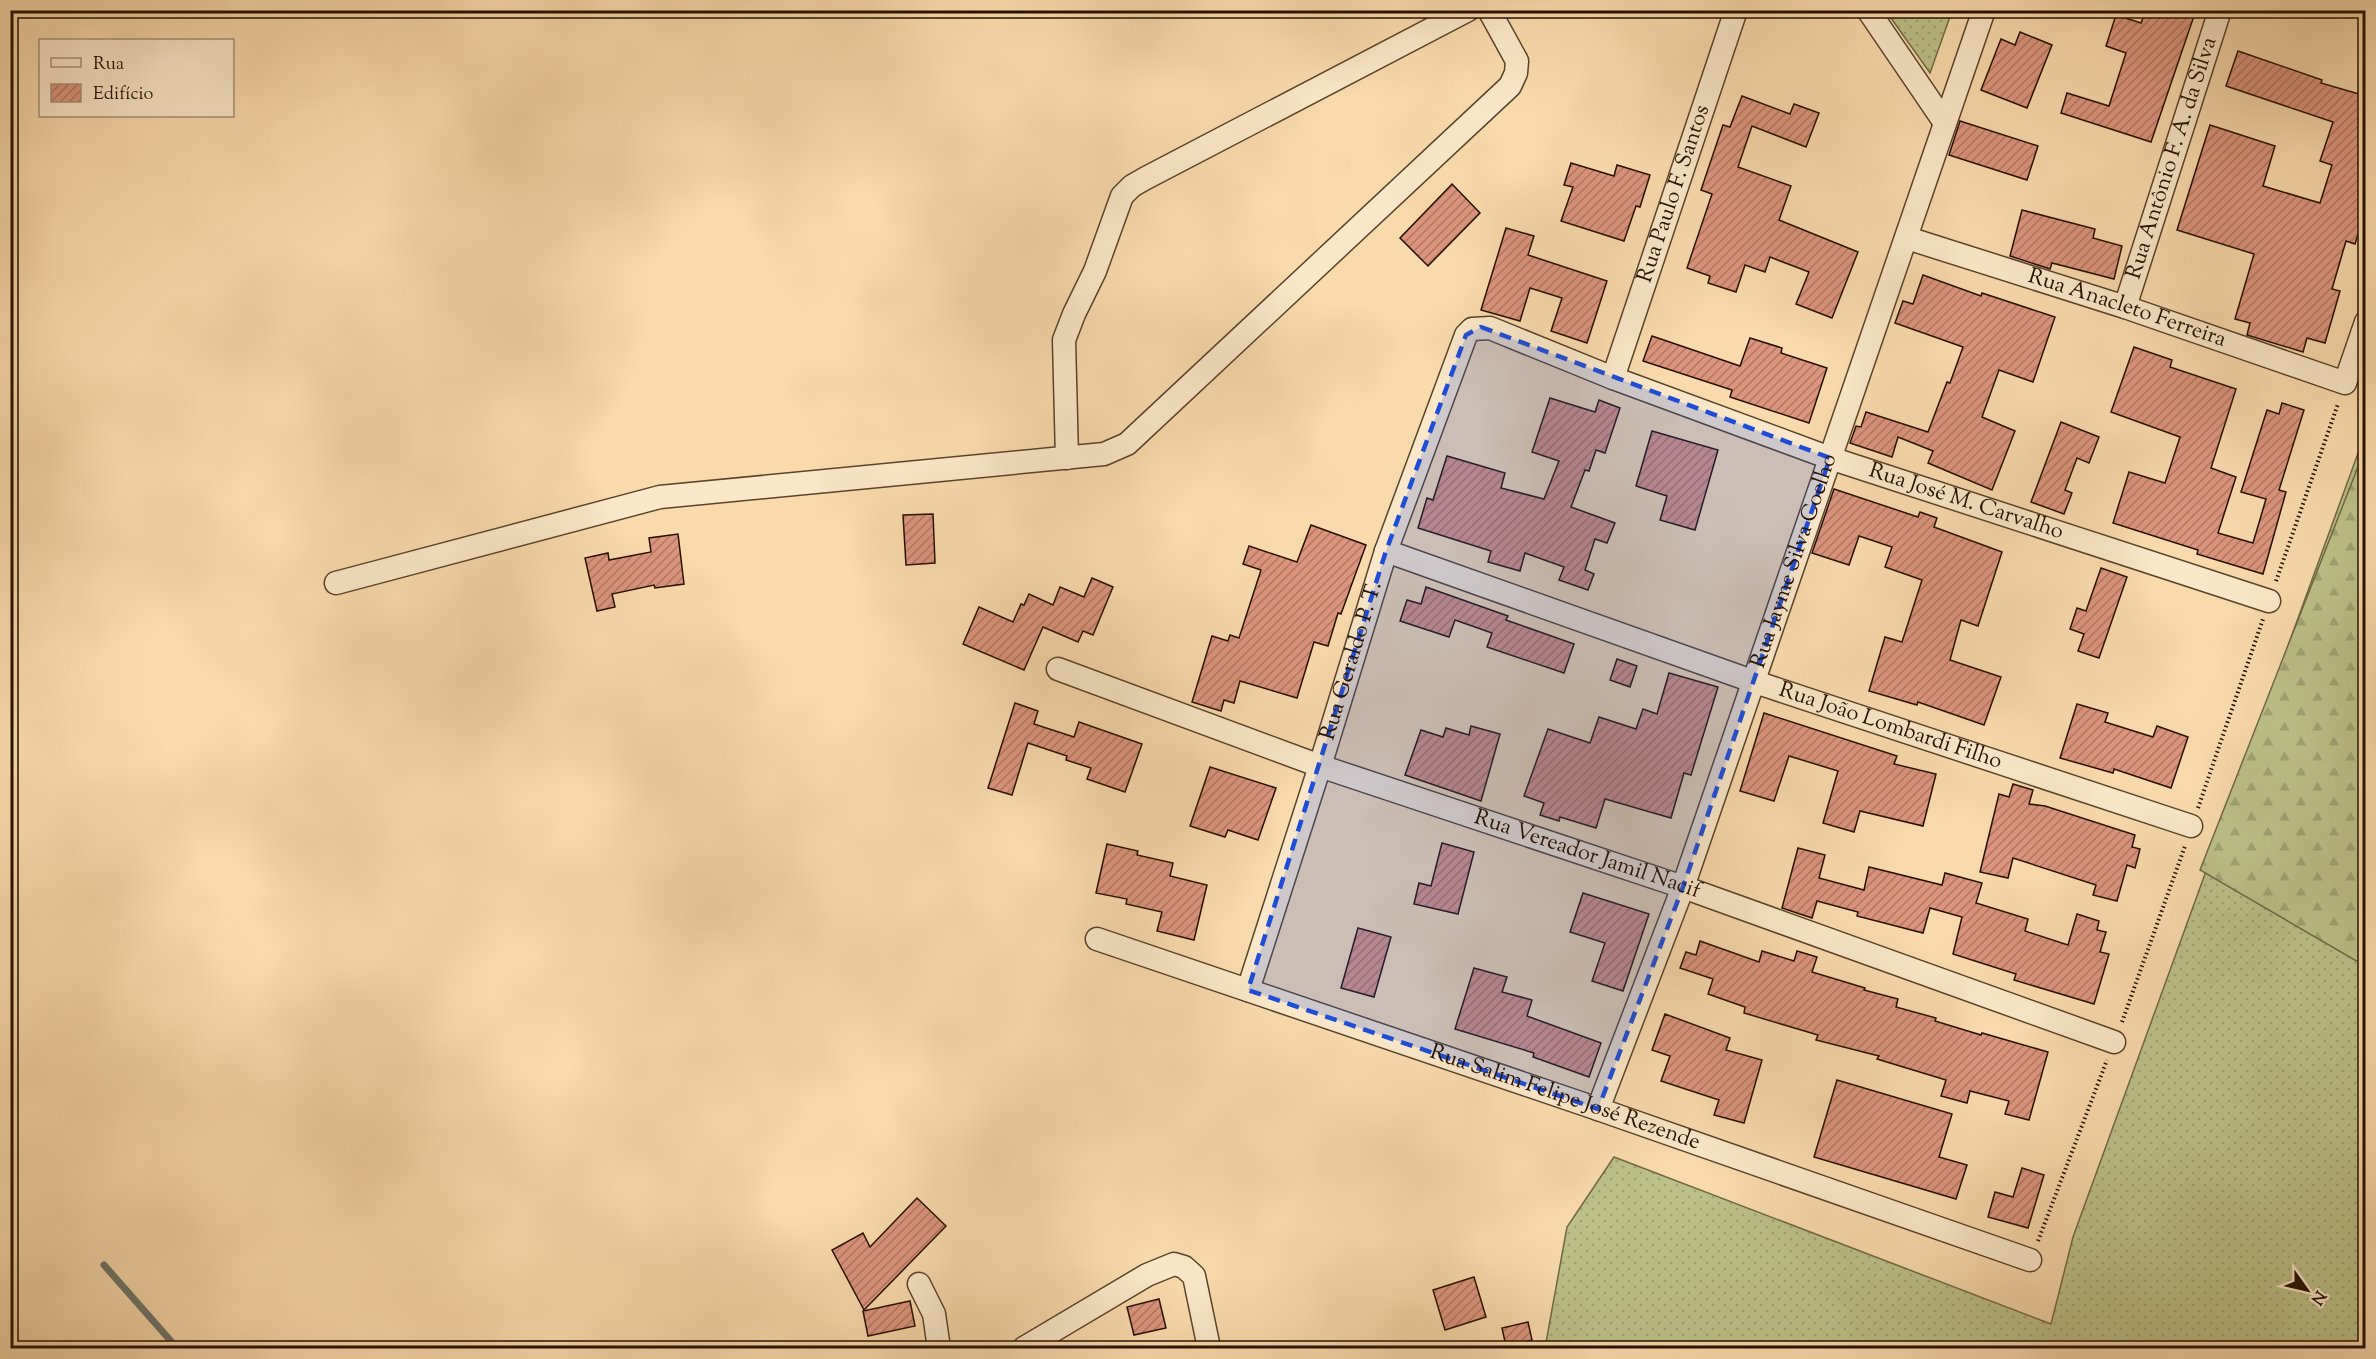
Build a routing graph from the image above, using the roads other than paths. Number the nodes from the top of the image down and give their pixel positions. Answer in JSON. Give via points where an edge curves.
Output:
{"nodes":[{"id":1,"x":1468,"y":10,"type":"edge"},
{"id":2,"x":1489,"y":10,"type":"edge"},
{"id":3,"x":1736,"y":10,"type":"edge"},
{"id":4,"x":1868,"y":10,"type":"edge"},
{"id":5,"x":1984,"y":10,"type":"edge"},
{"id":6,"x":2220,"y":10,"type":"edge"},
{"id":7,"x":1945,"y":123,"type":"junction"},
{"id":8,"x":1907,"y":238,"type":"junction"},
{"id":9,"x":2125,"y":307,"type":"junction"},
{"id":10,"x":2366,"y":322,"type":"edge"},
{"id":11,"x":1466,"y":335,"type":"joint"},
{"id":12,"x":1613,"y":378,"type":"junction"},
{"id":13,"x":1067,"y":458,"type":"junction"},
{"id":14,"x":1830,"y":458,"type":"junction"},
{"id":15,"x":1386,"y":551,"type":"junction"},
{"id":16,"x":336,"y":583,"type":"dead end"},
{"id":17,"x":2269,"y":602,"type":"dead end"},
{"id":18,"x":1058,"y":669,"type":"dead end"},
{"id":19,"x":1755,"y":682,"type":"junction"},
{"id":20,"x":1320,"y":766,"type":"junction"},
{"id":21,"x":2191,"y":826,"type":"dead end"},
{"id":22,"x":1683,"y":887,"type":"junction"},
{"id":23,"x":1097,"y":939,"type":"dead end"},
{"id":24,"x":1248,"y":990,"type":"junction"},
{"id":25,"x":2114,"y":1042,"type":"dead end"},
{"id":26,"x":1598,"y":1109,"type":"junction"},
{"id":27,"x":2030,"y":1260,"type":"dead end"},
{"id":28,"x":919,"y":1284,"type":"dead end"},
{"id":29,"x":939,"y":1348,"type":"edge"},
{"id":30,"x":1024,"y":1348,"type":"edge"},
{"id":31,"x":1209,"y":1348,"type":"edge"}],
"edges":[{"from":1,"to":13,"type":"street","via":[[1139,182],[1122,196],[1064,340]]},
{"from":2,"to":13,"type":"street","via":[[1517,61],[1510,86],[1127,444],[1104,454]]},
{"from":3,"to":12,"type":"street","name":"Rua Paulo F. Santos"},
{"from":4,"to":7,"type":"street"},
{"from":5,"to":7,"type":"street","name":"Rua Jayme Silva Coelho"},
{"from":6,"to":9,"type":"street","name":"Rua Antônio F. A. da Silva"},
{"from":7,"to":8,"type":"street","name":"Rua Jayme Silva Coelho"},
{"from":8,"to":9,"type":"street","name":"Rua Anacleto Ferreira"},
{"from":8,"to":14,"type":"street","name":"Rua Jayme Silva Coelho"},
{"from":9,"to":10,"type":"street","name":"Rua Anacleto Ferreira","via":[[2345,383]]},
{"from":11,"to":12,"type":"street","name":"Rua José M. Carvalho","via":[[1472,329],[1490,328]]},
{"from":11,"to":15,"type":"street","name":"Rua Geraldo P. T."},
{"from":12,"to":14,"type":"street","name":"Rua José M. Carvalho"},
{"from":13,"to":16,"type":"street","via":[[660,497]]},
{"from":14,"to":17,"type":"street","name":"Rua José M. Carvalho"},
{"from":14,"to":19,"type":"street","name":"Rua Jayme Silva Coelho"},
{"from":15,"to":19,"type":"street","name":"Rua João Lombardi Filho"},
{"from":15,"to":20,"type":"street","name":"Rua Geraldo P. T."},
{"from":18,"to":20,"type":"street","name":"Rua Vereador Jamil Nacif"},
{"from":19,"to":21,"type":"street","name":"Rua João Lombardi Filho"},
{"from":19,"to":22,"type":"street","name":"Rua Jayme Silva Coelho"},
{"from":20,"to":22,"type":"street","name":"Rua Vereador Jamil Nacif"},
{"from":20,"to":24,"type":"street","name":"Rua Geraldo P. T."},
{"from":22,"to":25,"type":"street","name":"Rua Vereador Jamil Nacif"},
{"from":22,"to":26,"type":"street","name":"Rua Jayme Silva Coelho"},
{"from":23,"to":24,"type":"street","name":"Rua Salim Felipe José Rezende"},
{"from":24,"to":26,"type":"street","name":"Rua Salim Felipe José Rezende"},
{"from":26,"to":27,"type":"street","name":"Rua Salim Felipe José Rezende"},
{"from":28,"to":29,"type":"street","via":[[934,1314]]},
{"from":30,"to":31,"type":"street","via":[[1147,1275],[1174,1264],[1194,1276]]}]}
